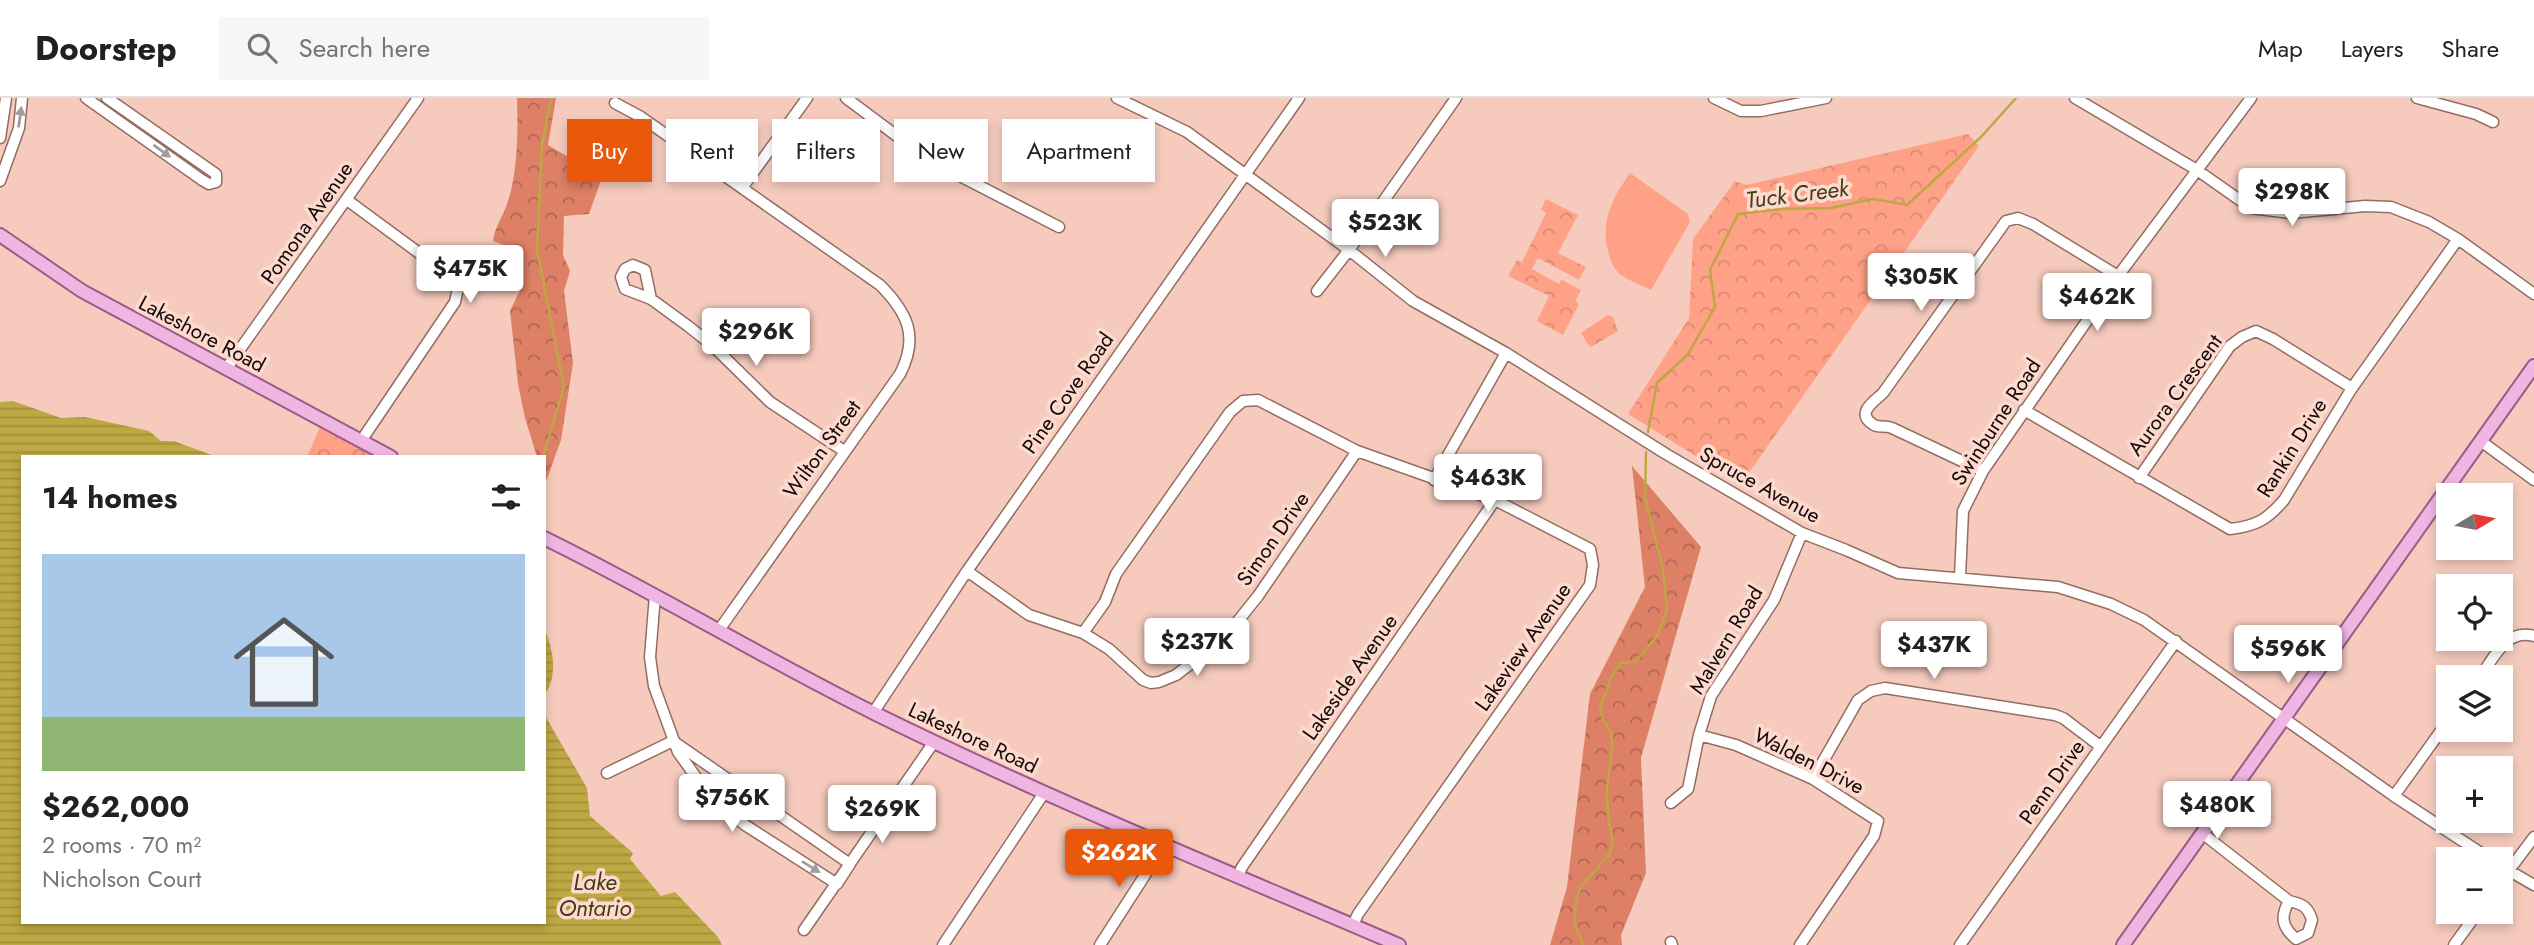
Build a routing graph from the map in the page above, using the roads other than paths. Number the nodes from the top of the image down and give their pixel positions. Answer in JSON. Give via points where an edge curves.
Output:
{"nodes":[{"id":1,"x":6,"y":98,"type":"edge"},
{"id":2,"x":22,"y":98,"type":"edge"},
{"id":3,"x":86,"y":98,"type":"edge"},
{"id":4,"x":107,"y":98,"type":"edge"},
{"id":5,"x":418,"y":98,"type":"edge"},
{"id":6,"x":807,"y":98,"type":"edge"},
{"id":7,"x":846,"y":98,"type":"edge"},
{"id":8,"x":1117,"y":98,"type":"edge"},
{"id":9,"x":1298,"y":98,"type":"edge"},
{"id":10,"x":1456,"y":98,"type":"edge"},
{"id":11,"x":1714,"y":98,"type":"edge"},
{"id":12,"x":1826,"y":98,"type":"edge"},
{"id":13,"x":2075,"y":98,"type":"edge"},
{"id":14,"x":2251,"y":98,"type":"edge"},
{"id":15,"x":2417,"y":98,"type":"edge"},
{"id":16,"x":615,"y":103,"type":"dead end"},
{"id":17,"x":122,"y":109,"type":"junction"},
{"id":18,"x":116,"y":118,"type":"junction"},
{"id":19,"x":129,"y":121,"type":"junction"},
{"id":20,"x":2493,"y":122,"type":"dead end"},
{"id":21,"x":0,"y":138,"type":"edge"},
{"id":22,"x":0,"y":146,"type":"edge"},
{"id":23,"x":13,"y":150,"type":"junction"},
{"id":24,"x":2197,"y":170,"type":"junction"},
{"id":25,"x":1246,"y":173,"type":"junction"},
{"id":26,"x":0,"y":181,"type":"edge"},
{"id":27,"x":743,"y":188,"type":"junction"},
{"id":28,"x":347,"y":200,"type":"junction"},
{"id":29,"x":1059,"y":227,"type":"dead end"},
{"id":30,"x":0,"y":235,"type":"edge"},
{"id":31,"x":2458,"y":239,"type":"junction"},
{"id":32,"x":1349,"y":250,"type":"junction"},
{"id":33,"x":2118,"y":276,"type":"junction"},
{"id":34,"x":1317,"y":291,"type":"dead end"},
{"id":35,"x":2534,"y":294,"type":"edge"},
{"id":36,"x":651,"y":299,"type":"dead end"},
{"id":37,"x":1506,"y":353,"type":"junction"},
{"id":38,"x":2534,"y":366,"type":"edge"},
{"id":39,"x":226,"y":369,"type":"junction"},
{"id":40,"x":2352,"y":388,"type":"junction"},
{"id":41,"x":2024,"y":410,"type":"junction"},
{"id":42,"x":361,"y":441,"type":"junction"},
{"id":43,"x":2482,"y":442,"type":"junction"},
{"id":44,"x":844,"y":451,"type":"junction"},
{"id":45,"x":1357,"y":451,"type":"junction"},
{"id":46,"x":387,"y":455,"type":"edge"},
{"id":47,"x":1983,"y":471,"type":"junction"},
{"id":48,"x":2139,"y":478,"type":"junction"},
{"id":49,"x":1434,"y":480,"type":"junction"},
{"id":50,"x":2534,"y":480,"type":"edge"},
{"id":51,"x":1495,"y":500,"type":"junction"},
{"id":52,"x":1802,"y":534,"type":"junction"},
{"id":53,"x":546,"y":539,"type":"edge"},
{"id":54,"x":967,"y":570,"type":"junction"},
{"id":55,"x":1960,"y":578,"type":"junction"},
{"id":56,"x":655,"y":595,"type":"junction"},
{"id":57,"x":719,"y":629,"type":"junction"},
{"id":58,"x":1083,"y":633,"type":"junction"},
{"id":59,"x":2534,"y":636,"type":"edge"},
{"id":60,"x":2176,"y":641,"type":"junction"},
{"id":61,"x":2489,"y":665,"type":"edge"},
{"id":62,"x":873,"y":713,"type":"junction"},
{"id":63,"x":2285,"y":718,"type":"junction"},
{"id":64,"x":1699,"y":735,"type":"junction"},
{"id":65,"x":2436,"y":738,"type":"edge"},
{"id":66,"x":673,"y":741,"type":"junction"},
{"id":67,"x":934,"y":741,"type":"junction"},
{"id":68,"x":2101,"y":746,"type":"junction"},
{"id":69,"x":607,"y":773,"type":"dead end"},
{"id":70,"x":1813,"y":779,"type":"junction"},
{"id":71,"x":1044,"y":793,"type":"junction"},
{"id":72,"x":2394,"y":796,"type":"junction"},
{"id":73,"x":1671,"y":803,"type":"dead end"},
{"id":74,"x":2202,"y":833,"type":"junction"},
{"id":75,"x":2534,"y":837,"type":"edge"},
{"id":76,"x":1165,"y":845,"type":"junction"},
{"id":77,"x":2472,"y":847,"type":"edge"},
{"id":78,"x":2513,"y":859,"type":"edge"},
{"id":79,"x":2513,"y":874,"type":"edge"},
{"id":80,"x":1238,"y":876,"type":"junction"},
{"id":81,"x":837,"y":884,"type":"junction"},
{"id":82,"x":2534,"y":885,"type":"edge"},
{"id":83,"x":2289,"y":901,"type":"dead end"},
{"id":84,"x":2470,"y":924,"type":"edge"},
{"id":85,"x":1353,"y":925,"type":"junction"},
{"id":86,"x":804,"y":930,"type":"dead end"},
{"id":87,"x":943,"y":945,"type":"edge"},
{"id":88,"x":1100,"y":945,"type":"edge"},
{"id":89,"x":1399,"y":945,"type":"edge"},
{"id":90,"x":1800,"y":945,"type":"edge"},
{"id":91,"x":1960,"y":945,"type":"edge"},
{"id":92,"x":2123,"y":945,"type":"edge"},
{"id":93,"x":2454,"y":945,"type":"edge"}],
"edges":[{"from":1,"to":21,"type":"street"},
{"from":23,"to":2,"type":"street","one_way":true},
{"from":3,"to":18,"type":"street"},
{"from":4,"to":17,"type":"street"},
{"from":5,"to":28,"type":"street","name":"Pomona Avenue"},
{"from":6,"to":27,"type":"street"},
{"from":7,"to":29,"type":"street","via":[[929,160]]},
{"from":8,"to":25,"type":"street","name":"Spruce Avenue","via":[[1187,132]]},
{"from":9,"to":25,"type":"street","name":"Pine Cove Road"},
{"from":10,"to":32,"type":"street"},
{"from":11,"to":12,"type":"street","via":[[1741,111]]},
{"from":13,"to":24,"type":"street"},
{"from":14,"to":24,"type":"street","name":"Swinburne Road"},
{"from":15,"to":20,"type":"street"},
{"from":16,"to":27,"type":"street","name":"Wilton Street"},
{"from":17,"to":18,"type":"street"},
{"from":17,"to":19,"type":"street"},
{"from":18,"to":19,"type":"street"},
{"from":19,"to":19,"type":"street","one_way":true,"via":[[202,180],[216,182],[216,174]]},
{"from":22,"to":23,"type":"street"},
{"from":23,"to":26,"type":"street"},
{"from":24,"to":31,"type":"street","via":[[2251,208],[2291,213],[2391,207]]},
{"from":24,"to":33,"type":"street","name":"Swinburne Road"},
{"from":25,"to":32,"type":"street","name":"Spruce Avenue"},
{"from":25,"to":54,"type":"street","name":"Pine Cove Road"},
{"from":27,"to":44,"type":"street","name":"Wilton Street","via":[[880,285],[899,304],[909,326],[909,357]]},
{"from":28,"to":39,"type":"street","name":"Pomona Avenue"},
{"from":28,"to":42,"type":"street","via":[[453,278],[458,288],[455,302]]},
{"from":30,"to":39,"type":"main road","name":"Lakeshore Road","via":[[82,291]]},
{"from":31,"to":35,"type":"street"},
{"from":31,"to":40,"type":"street","name":"Rankin Drive"},
{"from":32,"to":34,"type":"street"},
{"from":32,"to":37,"type":"street","name":"Spruce Avenue","via":[[1413,301]]},
{"from":33,"to":41,"type":"street","name":"Swinburne Road"},
{"from":33,"to":47,"type":"street","via":[[2033,225],[2018,219],[2006,221],[1883,393],[1871,401],[1866,410],[1872,424],[1892,428]]},
{"from":36,"to":44,"type":"street","via":[[712,345],[769,402]]},
{"from":37,"to":49,"type":"street"},
{"from":37,"to":52,"type":"street","name":"Spruce Avenue"},
{"from":38,"to":43,"type":"main road"},
{"from":39,"to":42,"type":"main road","name":"Lakeshore Road"},
{"from":40,"to":48,"type":"street","name":"Rankin Drive","via":[[2284,500],[2270,517],[2249,527],[2230,529]]},
{"from":40,"to":48,"type":"street","name":"Aurora Crescent","via":[[2256,331],[2230,346]]},
{"from":41,"to":47,"type":"street","name":"Swinburne Road"},
{"from":41,"to":48,"type":"street","name":"Rankin Drive"},
{"from":42,"to":46,"type":"main road","name":"Lakeshore Road"},
{"from":43,"to":50,"type":"street"},
{"from":43,"to":63,"type":"main road"},
{"from":44,"to":57,"type":"street","name":"Wilton Street"},
{"from":45,"to":49,"type":"street","name":"Lakeview Avenue"},
{"from":45,"to":58,"type":"street","name":"Simon Drive","via":[[1225,637],[1176,675],[1160,682],[1143,680]]},
{"from":45,"to":58,"type":"street","name":"Lakeview Avenue","via":[[1258,400],[1243,401],[1230,412],[1116,574],[1105,602]]},
{"from":47,"to":55,"type":"street","name":"Swinburne Road","via":[[1963,511]]},
{"from":49,"to":51,"type":"street","name":"Lakeview Avenue"},
{"from":51,"to":80,"type":"street","name":"Lakeside Avenue"},
{"from":51,"to":85,"type":"street","name":"Lakeview Avenue","via":[[1590,549],[1590,585]]},
{"from":52,"to":55,"type":"street","name":"Spruce Avenue","via":[[1898,573]]},
{"from":52,"to":64,"type":"street","name":"Malvern Road","via":[[1774,600],[1711,696]]},
{"from":53,"to":56,"type":"main road","name":"Lakeshore Road"},
{"from":54,"to":58,"type":"street","name":"Simon Drive","via":[[1029,615]]},
{"from":54,"to":62,"type":"street","name":"Pine Cove Road"},
{"from":55,"to":60,"type":"street","name":"Spruce Avenue","via":[[2058,587],[2111,604]]},
{"from":56,"to":57,"type":"main road","name":"Lakeshore Road"},
{"from":56,"to":66,"type":"street","via":[[650,657],[654,686]]},
{"from":57,"to":62,"type":"main road","name":"Lakeshore Road"},
{"from":59,"to":61,"type":"street","via":[[2520,633],[2507,640]]},
{"from":60,"to":63,"type":"street","name":"Spruce Avenue"},
{"from":60,"to":68,"type":"street","name":"Penn Drive"},
{"from":62,"to":67,"type":"main road","name":"Lakeshore Road"},
{"from":63,"to":72,"type":"street","name":"Spruce Avenue"},
{"from":63,"to":74,"type":"main road"},
{"from":64,"to":70,"type":"street","name":"Walden Drive","via":[[1736,745]]},
{"from":64,"to":73,"type":"street","name":"Malvern Road","via":[[1688,789]]},
{"from":65,"to":72,"type":"street"},
{"from":66,"to":69,"type":"street"},
{"from":66,"to":81,"type":"street","one_way":true,"via":[[711,798]]},
{"from":66,"to":81,"type":"street","via":[[850,864]]},
{"from":67,"to":71,"type":"main road","name":"Lakeshore Road"},
{"from":67,"to":81,"type":"street"},
{"from":68,"to":70,"type":"street","via":[[2055,715],[1885,688],[1858,700]]},
{"from":68,"to":91,"type":"street","name":"Penn Drive"},
{"from":70,"to":90,"type":"street","name":"Walden Drive","via":[[1876,818],[1878,826]]},
{"from":71,"to":76,"type":"main road","name":"Lakeshore Road"},
{"from":71,"to":87,"type":"street"},
{"from":72,"to":77,"type":"street","name":"Spruce Avenue"},
{"from":74,"to":83,"type":"street"},
{"from":74,"to":92,"type":"main road"},
{"from":75,"to":78,"type":"street"},
{"from":76,"to":80,"type":"main road","name":"Lakeshore Road"},
{"from":76,"to":88,"type":"street"},
{"from":79,"to":82,"type":"street"},
{"from":80,"to":85,"type":"main road","name":"Lakeshore Road"},
{"from":81,"to":86,"type":"street"},
{"from":84,"to":93,"type":"street"},
{"from":85,"to":89,"type":"main road","name":"Lakeshore Road"}]}
